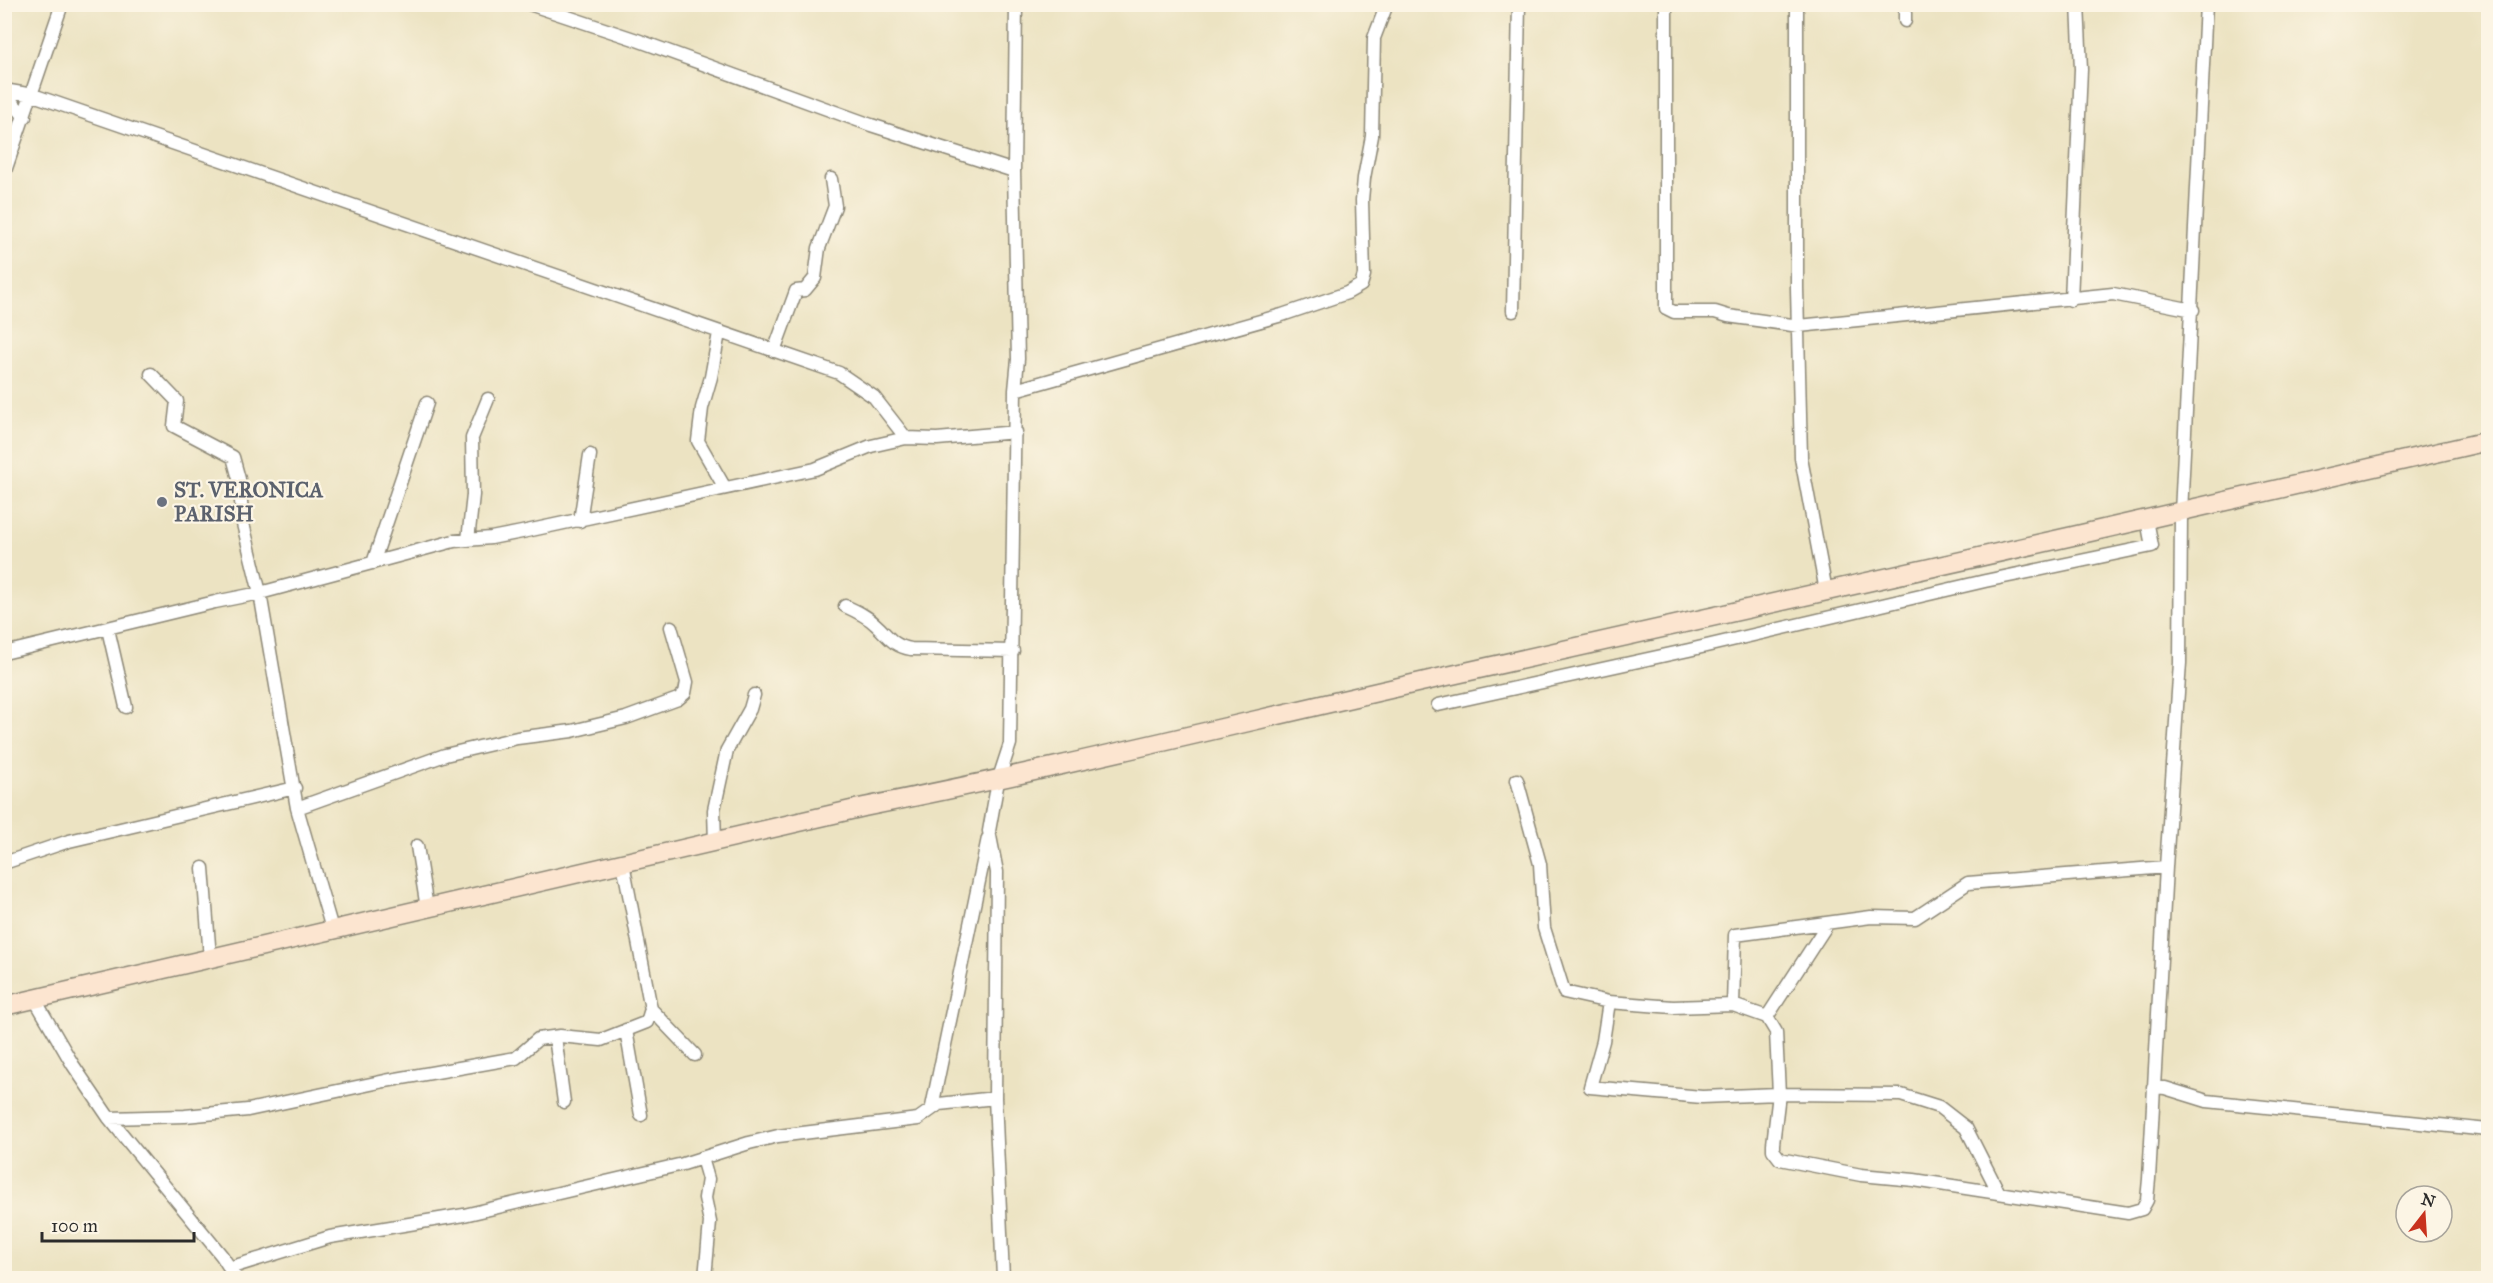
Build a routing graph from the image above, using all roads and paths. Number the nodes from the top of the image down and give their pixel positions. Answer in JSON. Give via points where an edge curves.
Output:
{"nodes":[{"id":1,"x":62,"y":4,"type":"edge"},
{"id":2,"x":1016,"y":4,"type":"edge"},
{"id":3,"x":1387,"y":4,"type":"edge"},
{"id":4,"x":1519,"y":4,"type":"edge"},
{"id":5,"x":1666,"y":4,"type":"edge"},
{"id":6,"x":1797,"y":4,"type":"edge"},
{"id":7,"x":1905,"y":4,"type":"edge"},
{"id":8,"x":2078,"y":4,"type":"edge"},
{"id":9,"x":2206,"y":4,"type":"edge"},
{"id":10,"x":530,"y":5,"type":"edge"},
{"id":11,"x":1905,"y":21,"type":"dead end"},
{"id":12,"x":4,"y":91,"type":"edge"},
{"id":13,"x":33,"y":95,"type":"junction"},
{"id":14,"x":25,"y":117,"type":"junction"},
{"id":15,"x":1014,"y":171,"type":"junction"},
{"id":16,"x":4,"y":174,"type":"edge"},
{"id":17,"x":831,"y":179,"type":"dead end"},
{"id":18,"x":2071,"y":300,"type":"junction"},
{"id":19,"x":2193,"y":310,"type":"junction"},
{"id":20,"x":1513,"y":311,"type":"dead end"},
{"id":21,"x":1799,"y":326,"type":"junction"},
{"id":22,"x":719,"y":333,"type":"junction"},
{"id":23,"x":774,"y":351,"type":"junction"},
{"id":24,"x":151,"y":374,"type":"dead end"},
{"id":25,"x":1016,"y":390,"type":"junction"},
{"id":26,"x":488,"y":399,"type":"dead end"},
{"id":27,"x":427,"y":403,"type":"dead end"},
{"id":28,"x":1016,"y":432,"type":"junction"},
{"id":29,"x":906,"y":438,"type":"junction"},
{"id":30,"x":2488,"y":441,"type":"edge"},
{"id":31,"x":590,"y":454,"type":"dead end"},
{"id":32,"x":725,"y":488,"type":"junction"},
{"id":33,"x":2181,"y":513,"type":"junction"},
{"id":34,"x":2147,"y":520,"type":"junction"},
{"id":35,"x":580,"y":521,"type":"junction"},
{"id":36,"x":468,"y":540,"type":"junction"},
{"id":37,"x":373,"y":563,"type":"junction"},
{"id":38,"x":1826,"y":591,"type":"junction"},
{"id":39,"x":260,"y":593,"type":"junction"},
{"id":40,"x":845,"y":606,"type":"dead end"},
{"id":41,"x":671,"y":627,"type":"dead end"},
{"id":42,"x":108,"y":629,"type":"junction"},
{"id":43,"x":1014,"y":651,"type":"junction"},
{"id":44,"x":4,"y":653,"type":"edge"},
{"id":45,"x":754,"y":695,"type":"dead end"},
{"id":46,"x":1438,"y":705,"type":"dead end"},
{"id":47,"x":126,"y":707,"type":"dead end"},
{"id":48,"x":1517,"y":780,"type":"dead end"},
{"id":49,"x":998,"y":781,"type":"junction"},
{"id":50,"x":295,"y":788,"type":"junction"},
{"id":51,"x":297,"y":808,"type":"junction"},
{"id":52,"x":989,"y":831,"type":"junction"},
{"id":53,"x":716,"y":842,"type":"junction"},
{"id":54,"x":417,"y":846,"type":"dead end"},
{"id":55,"x":4,"y":863,"type":"edge"},
{"id":56,"x":623,"y":863,"type":"junction"},
{"id":57,"x":2166,"y":867,"type":"junction"},
{"id":58,"x":203,"y":868,"type":"dead end"},
{"id":59,"x":427,"y":908,"type":"junction"},
{"id":60,"x":1828,"y":924,"type":"junction"},
{"id":61,"x":332,"y":929,"type":"junction"},
{"id":62,"x":210,"y":957,"type":"junction"},
{"id":63,"x":33,"y":998,"type":"junction"},
{"id":64,"x":7,"y":1001,"type":"edge"},
{"id":65,"x":1609,"y":1002,"type":"junction"},
{"id":66,"x":1734,"y":1005,"type":"junction"},
{"id":67,"x":651,"y":1009,"type":"junction"},
{"id":68,"x":1767,"y":1017,"type":"junction"},
{"id":69,"x":626,"y":1030,"type":"junction"},
{"id":70,"x":555,"y":1037,"type":"junction"},
{"id":71,"x":695,"y":1055,"type":"dead end"},
{"id":72,"x":2153,"y":1087,"type":"junction"},
{"id":73,"x":1779,"y":1094,"type":"junction"},
{"id":74,"x":995,"y":1098,"type":"junction"},
{"id":75,"x":564,"y":1102,"type":"dead end"},
{"id":76,"x":932,"y":1107,"type":"junction"},
{"id":77,"x":641,"y":1115,"type":"dead end"},
{"id":78,"x":109,"y":1118,"type":"junction"},
{"id":79,"x":2488,"y":1130,"type":"edge"},
{"id":80,"x":702,"y":1158,"type":"junction"},
{"id":81,"x":1999,"y":1193,"type":"junction"},
{"id":82,"x":232,"y":1273,"type":"edge"},
{"id":83,"x":705,"y":1278,"type":"edge"},
{"id":84,"x":1003,"y":1278,"type":"edge"}],
"edges":[{"from":1,"to":13,"type":"street"},
{"from":2,"to":15,"type":"street"},
{"from":3,"to":25,"type":"street","via":[[1374,38],[1372,136],[1362,200],[1365,275],[1361,285],[1282,315]]},
{"from":4,"to":20,"type":"street"},
{"from":5,"to":21,"type":"street","via":[[1666,308]]},
{"from":6,"to":21,"type":"street"},
{"from":7,"to":11,"type":"street"},
{"from":8,"to":18,"type":"street","via":[[2081,69]]},
{"from":9,"to":19,"type":"street"},
{"from":10,"to":15,"type":"street"},
{"from":12,"to":13,"type":"street"},
{"from":12,"to":14,"type":"street"},
{"from":13,"to":14,"type":"street"},
{"from":13,"to":22,"type":"street"},
{"from":14,"to":16,"type":"street"},
{"from":15,"to":25,"type":"street"},
{"from":17,"to":23,"type":"street","via":[[835,206],[819,249],[815,278],[805,290],[796,291]]},
{"from":18,"to":19,"type":"street","via":[[2113,294]]},
{"from":18,"to":21,"type":"street"},
{"from":19,"to":33,"type":"street"},
{"from":21,"to":38,"type":"street","via":[[1801,458]]},
{"from":22,"to":23,"type":"street"},
{"from":22,"to":32,"type":"street","via":[[698,441]]},
{"from":23,"to":29,"type":"street","via":[[840,373],[874,397]]},
{"from":24,"to":39,"type":"street","via":[[177,401],[174,426],[233,457],[243,524]]},
{"from":25,"to":28,"type":"street"},
{"from":26,"to":36,"type":"street","via":[[472,438],[473,495]]},
{"from":27,"to":37,"type":"street"},
{"from":28,"to":29,"type":"street"},
{"from":28,"to":43,"type":"street"},
{"from":29,"to":32,"type":"street","via":[[871,446],[815,469]]},
{"from":30,"to":33,"type":"street"},
{"from":31,"to":35,"type":"street"},
{"from":32,"to":35,"type":"street"},
{"from":33,"to":34,"type":"street"},
{"from":33,"to":57,"type":"street","via":[[2180,663]]},
{"from":34,"to":38,"type":"street"},
{"from":34,"to":46,"type":"street","via":[[2152,546]]},
{"from":35,"to":36,"type":"street"},
{"from":36,"to":37,"type":"street"},
{"from":37,"to":39,"type":"street"},
{"from":38,"to":49,"type":"street"},
{"from":39,"to":42,"type":"street"},
{"from":39,"to":50,"type":"street"},
{"from":40,"to":43,"type":"street","via":[[874,623],[892,643],[911,650]]},
{"from":41,"to":51,"type":"street","via":[[687,682],[685,693],[678,699],[626,718],[445,755]]},
{"from":42,"to":44,"type":"street"},
{"from":42,"to":47,"type":"street"},
{"from":43,"to":49,"type":"street","via":[[1010,744]]},
{"from":45,"to":53,"type":"street","via":[[728,750],[714,810]]},
{"from":48,"to":65,"type":"street","via":[[1540,864],[1544,928],[1564,992]]},
{"from":49,"to":52,"type":"street"},
{"from":49,"to":53,"type":"street"},
{"from":50,"to":51,"type":"street"},
{"from":50,"to":55,"type":"street","via":[[69,841]]},
{"from":51,"to":61,"type":"street"},
{"from":52,"to":74,"type":"street","via":[[997,872]]},
{"from":52,"to":76,"type":"street"},
{"from":53,"to":56,"type":"street"},
{"from":54,"to":59,"type":"street"},
{"from":56,"to":59,"type":"street"},
{"from":56,"to":67,"type":"street"},
{"from":57,"to":60,"type":"street","via":[[1968,883],[1915,918],[1871,917]]},
{"from":57,"to":72,"type":"street"},
{"from":58,"to":62,"type":"street"},
{"from":59,"to":61,"type":"street"},
{"from":60,"to":66,"type":"street","via":[[1735,935]]},
{"from":60,"to":68,"type":"street"},
{"from":61,"to":62,"type":"street"},
{"from":62,"to":63,"type":"street"},
{"from":63,"to":64,"type":"street"},
{"from":63,"to":78,"type":"street"},
{"from":65,"to":66,"type":"street"},
{"from":65,"to":73,"type":"street","via":[[1604,1041],[1590,1088],[1702,1097]]},
{"from":66,"to":68,"type":"street"},
{"from":67,"to":69,"type":"street","via":[[647,1022]]},
{"from":67,"to":71,"type":"street"},
{"from":68,"to":73,"type":"street","via":[[1776,1032]]},
{"from":69,"to":70,"type":"street","via":[[601,1040]]},
{"from":69,"to":77,"type":"street"},
{"from":70,"to":75,"type":"street"},
{"from":70,"to":78,"type":"street","via":[[538,1039],[516,1058],[248,1110]]},
{"from":72,"to":79,"type":"street","via":[[2207,1101]]},
{"from":72,"to":81,"type":"street","via":[[2150,1179],[2142,1209],[2128,1213]]},
{"from":73,"to":81,"type":"street","via":[[1901,1095],[1939,1107],[1966,1128]]},
{"from":73,"to":81,"type":"street","via":[[1773,1150],[1785,1161]]},
{"from":74,"to":76,"type":"street"},
{"from":74,"to":84,"type":"street"},
{"from":76,"to":80,"type":"street","via":[[918,1119],[778,1136]]},
{"from":78,"to":82,"type":"street"},
{"from":80,"to":82,"type":"street","via":[[464,1215],[330,1237]]},
{"from":80,"to":83,"type":"street","via":[[708,1179],[705,1198],[710,1222]]}]}
